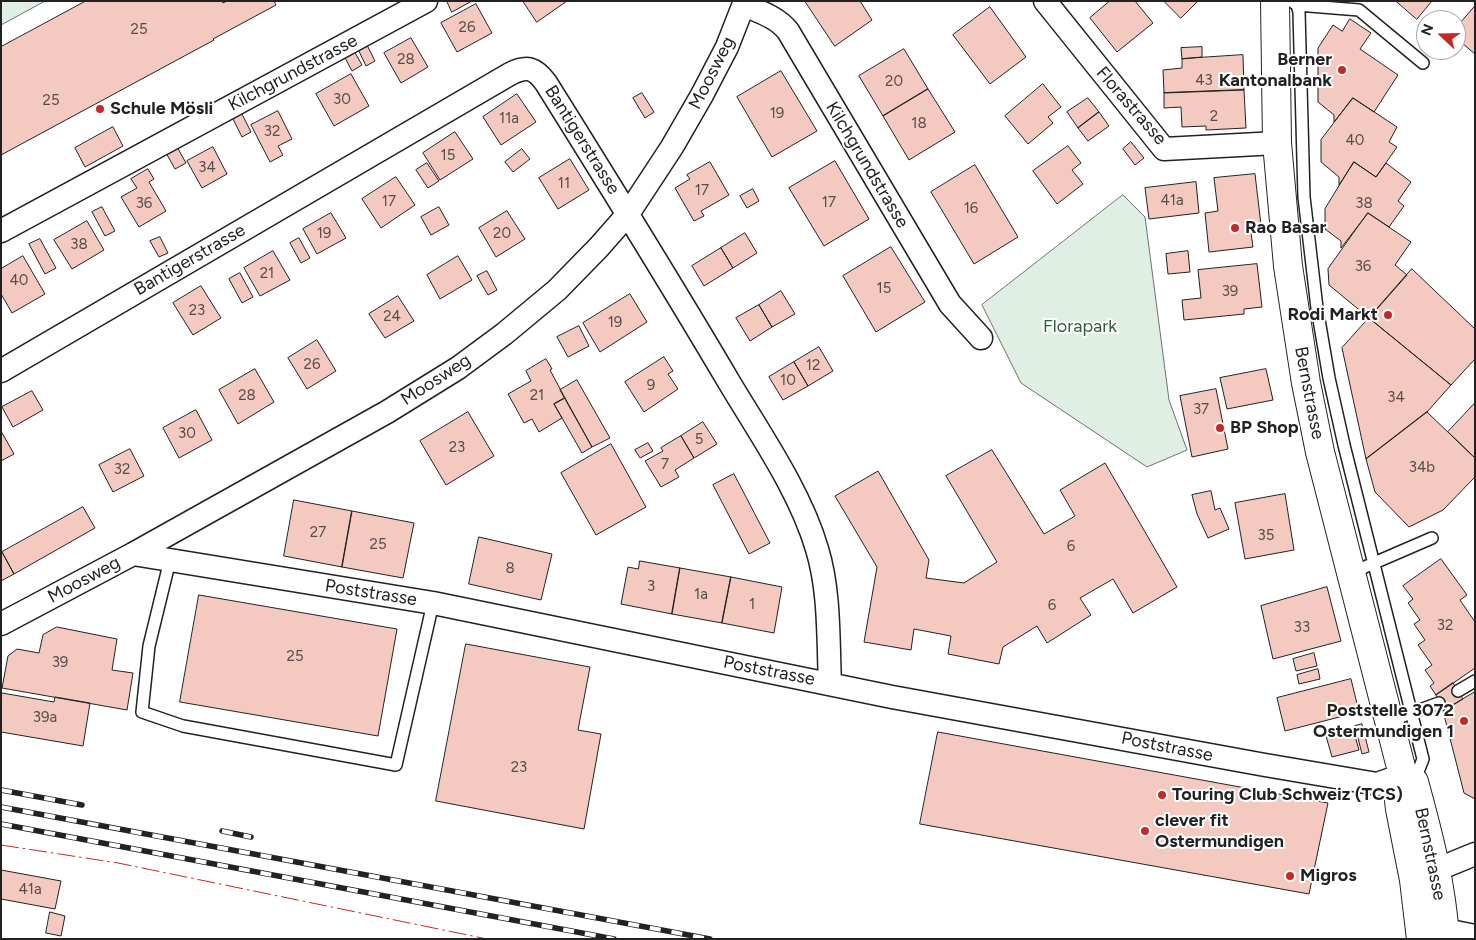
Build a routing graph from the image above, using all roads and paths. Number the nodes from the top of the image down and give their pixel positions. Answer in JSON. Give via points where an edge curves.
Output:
{"nodes":[{"id":1,"x":426,"y":1,"type":"edge"},
{"id":2,"x":1045,"y":1,"type":"edge"},
{"id":3,"x":744,"y":3,"type":"edge"},
{"id":4,"x":1288,"y":3,"type":"edge"},
{"id":5,"x":1423,"y":63,"type":"dead end"},
{"id":6,"x":1277,"y":142,"type":"junction"},
{"id":7,"x":628,"y":214,"type":"junction"},
{"id":8,"x":1,"y":231,"type":"edge"},
{"id":9,"x":981,"y":338,"type":"dead end"},
{"id":10,"x":1,"y":371,"type":"edge"},
{"id":11,"x":1432,"y":538,"type":"dead end"},
{"id":12,"x":133,"y":554,"type":"junction"},
{"id":13,"x":170,"y":560,"type":"junction"},
{"id":14,"x":1363,"y":568,"type":"junction"},
{"id":15,"x":433,"y":603,"type":"junction"},
{"id":16,"x":1,"y":624,"type":"edge"},
{"id":17,"x":1475,"y":681,"type":"edge"},
{"id":18,"x":830,"y":684,"type":"junction"},
{"id":19,"x":1458,"y":691,"type":"dead end"},
{"id":20,"x":1439,"y":703,"type":"dead end"},
{"id":21,"x":1400,"y":717,"type":"junction"},
{"id":22,"x":1409,"y":778,"type":"junction"},
{"id":23,"x":1475,"y":854,"type":"edge"},
{"id":24,"x":1425,"y":875,"type":"junction"},
{"id":25,"x":1437,"y":936,"type":"edge"},
{"id":26,"x":1475,"y":936,"type":"edge"}],
"edges":[{"from":1,"to":8,"type":"street","name":"Kilchgrundstrasse"},
{"from":2,"to":6,"type":"street","name":"Florastrasse","via":[[1164,149]]},
{"from":3,"to":7,"type":"street","name":"Moosweg","via":[[702,95]]},
{"from":3,"to":9,"type":"street","name":"Kilchgrundstrasse","via":[[774,18],[788,31],[950,304]]},
{"from":4,"to":5,"type":"lane","via":[[1360,10]]},
{"from":4,"to":6,"type":"main road","name":"Bernstrasse"},
{"from":4,"to":14,"type":"lane","via":[[1299,12],[1304,197],[1317,308],[1344,445]]},
{"from":6,"to":14,"type":"main road","name":"Bernstrasse","via":[[1288,266],[1306,384],[1320,452]]},
{"from":7,"to":10,"type":"street","name":"Bantigerstrasse","via":[[546,83],[535,71],[522,69]]},
{"from":7,"to":12,"type":"street","name":"Moosweg","via":[[557,290],[458,368],[342,438]]},
{"from":7,"to":18,"type":"street","name":"Bantigerstrasse","via":[[807,519],[823,576]]},
{"from":11,"to":14,"type":"lane"},
{"from":12,"to":13,"type":"street","name":"Poststrasse"},
{"from":12,"to":16,"type":"street","name":"Moosweg"},
{"from":13,"to":15,"type":"street","name":"Poststrasse"},
{"from":13,"to":15,"type":"lane","via":[[149,646],[142,712],[183,726],[396,765]]},
{"from":14,"to":21,"type":"main road","name":"Bernstrasse"},
{"from":15,"to":18,"type":"street","name":"Poststrasse"},
{"from":17,"to":19,"type":"lane"},
{"from":18,"to":22,"type":"street","name":"Poststrasse","via":[[1377,784]]},
{"from":20,"to":21,"type":"lane"},
{"from":21,"to":22,"type":"main road","name":"Bernstrasse"},
{"from":22,"to":24,"type":"main road","name":"Bernstrasse","via":[[1398,792]]},
{"from":23,"to":24,"type":"street"},
{"from":24,"to":25,"type":"main road","name":"Bernstrasse"},
{"from":25,"to":26,"type":"street"}]}
